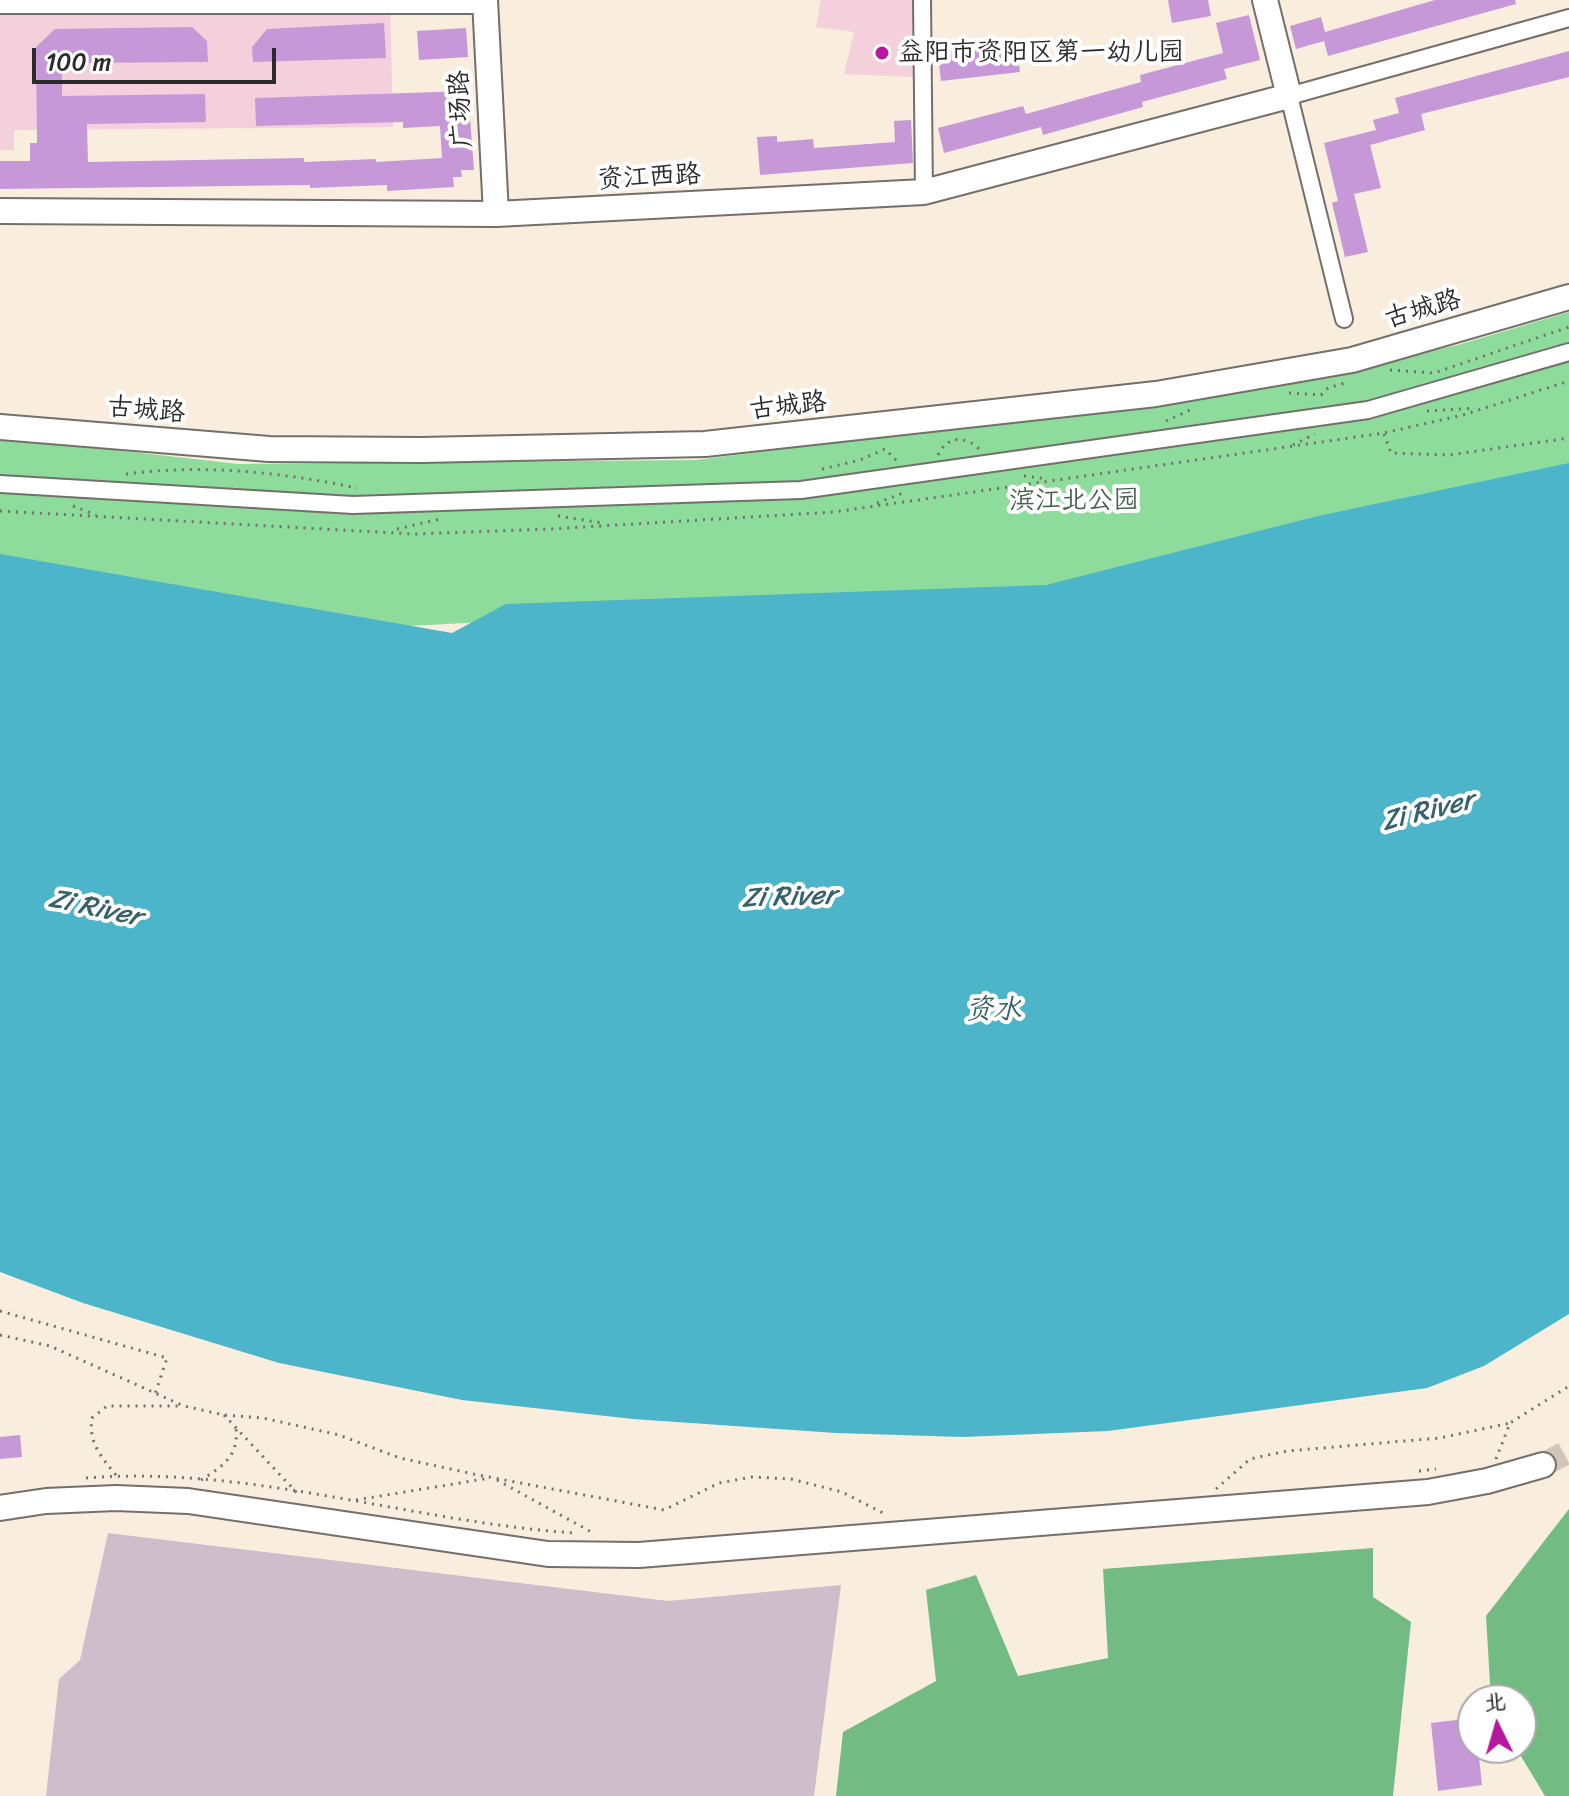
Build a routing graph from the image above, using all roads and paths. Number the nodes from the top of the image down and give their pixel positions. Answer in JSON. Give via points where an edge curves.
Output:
{"nodes":[{"id":1,"x":922,"y":0,"type":"edge"},
{"id":2,"x":1265,"y":0,"type":"edge"},
{"id":3,"x":73,"y":2,"type":"edge"},
{"id":4,"x":485,"y":2,"type":"edge"},
{"id":5,"x":0,"y":5,"type":"edge"},
{"id":6,"x":1569,"y":18,"type":"edge"},
{"id":7,"x":1289,"y":96,"type":"junction"},
{"id":8,"x":924,"y":192,"type":"junction"},
{"id":9,"x":0,"y":211,"type":"edge"},
{"id":10,"x":496,"y":214,"type":"junction"},
{"id":11,"x":1569,"y":297,"type":"edge"},
{"id":12,"x":1344,"y":319,"type":"dead end"},
{"id":13,"x":1569,"y":327,"type":"edge"},
{"id":14,"x":1569,"y":352,"type":"edge"},
{"id":15,"x":1378,"y":374,"type":"dead end"},
{"id":16,"x":1353,"y":381,"type":"dead end"},
{"id":17,"x":1289,"y":393,"type":"dead end"},
{"id":18,"x":1479,"y":407,"type":"dead end"},
{"id":19,"x":1194,"y":408,"type":"dead end"},
{"id":20,"x":1420,"y":412,"type":"dead end"},
{"id":21,"x":1156,"y":426,"type":"dead end"},
{"id":22,"x":0,"y":427,"type":"edge"},
{"id":23,"x":1384,"y":433,"type":"dead end"},
{"id":24,"x":1569,"y":438,"type":"edge"},
{"id":25,"x":984,"y":454,"type":"dead end"},
{"id":26,"x":814,"y":471,"type":"dead end"},
{"id":27,"x":922,"y":473,"type":"junction"},
{"id":28,"x":114,"y":476,"type":"dead end"},
{"id":29,"x":0,"y":484,"type":"edge"},
{"id":30,"x":358,"y":488,"type":"dead end"},
{"id":31,"x":552,"y":515,"type":"dead end"},
{"id":32,"x":610,"y":524,"type":"dead end"},
{"id":33,"x":0,"y":1311,"type":"edge"},
{"id":34,"x":0,"y":1335,"type":"edge"},
{"id":35,"x":1569,"y":1386,"type":"edge"},
{"id":36,"x":155,"y":1394,"type":"junction"},
{"id":37,"x":184,"y":1406,"type":"junction"},
{"id":38,"x":224,"y":1415,"type":"junction"},
{"id":39,"x":1510,"y":1423,"type":"junction"},
{"id":40,"x":236,"y":1428,"type":"junction"},
{"id":41,"x":1508,"y":1455,"type":"dead end"},
{"id":42,"x":1543,"y":1465,"type":"tunnel mouth"},
{"id":43,"x":1443,"y":1467,"type":"dead end"},
{"id":44,"x":1488,"y":1467,"type":"junction"},
{"id":45,"x":1408,"y":1472,"type":"dead end"},
{"id":46,"x":116,"y":1475,"type":"junction"},
{"id":47,"x":86,"y":1478,"type":"dead end"},
{"id":48,"x":492,"y":1478,"type":"junction"},
{"id":49,"x":201,"y":1480,"type":"junction"},
{"id":50,"x":1229,"y":1489,"type":"dead end"},
{"id":51,"x":297,"y":1493,"type":"junction"},
{"id":52,"x":350,"y":1501,"type":"junction"},
{"id":53,"x":0,"y":1508,"type":"edge"},
{"id":54,"x":872,"y":1516,"type":"dead end"}],
"edges":[{"from":1,"to":8,"type":"street"},
{"from":2,"to":7,"type":"street"},
{"from":3,"to":4,"type":"street"},
{"from":3,"to":5,"type":"street"},
{"from":4,"to":10,"type":"street","name":"广场路"},
{"from":6,"to":7,"type":"street"},
{"from":7,"to":8,"type":"street","name":"资江西路"},
{"from":7,"to":12,"type":"street"},
{"from":8,"to":10,"type":"street","name":"资江西路"},
{"from":9,"to":10,"type":"street","name":"资江西路"},
{"from":11,"to":22,"type":"street","name":"古城路","via":[[1352,360],[1156,394],[705,444],[269,449]]},
{"from":13,"to":15,"type":"path","via":[[1434,373]]},
{"from":14,"to":27,"type":"street","via":[[1368,410]]},
{"from":16,"to":17,"type":"path","via":[[1321,395]]},
{"from":18,"to":20,"type":"path"},
{"from":19,"to":21,"type":"path"},
{"from":23,"to":24,"type":"path","via":[[1391,453],[1449,455]]},
{"from":25,"to":27,"type":"path","via":[[960,438],[939,450],[933,467]]},
{"from":26,"to":27,"type":"path","via":[[885,449],[900,466]]},
{"from":27,"to":29,"type":"street","via":[[801,490],[353,505]]},
{"from":28,"to":30,"type":"path","via":[[173,468],[295,475]]},
{"from":31,"to":32,"type":"path"},
{"from":33,"to":36,"type":"path","via":[[167,1358]]},
{"from":34,"to":36,"type":"path","via":[[50,1346]]},
{"from":35,"to":39,"type":"path"},
{"from":36,"to":37,"type":"path"},
{"from":37,"to":38,"type":"path"},
{"from":37,"to":46,"type":"path","via":[[107,1406],[92,1418],[90,1434]]},
{"from":38,"to":40,"type":"path"},
{"from":38,"to":48,"type":"path","via":[[339,1435],[400,1458]]},
{"from":39,"to":44,"type":"path"},
{"from":39,"to":50,"type":"path","via":[[1440,1438],[1262,1456],[1250,1459],[1214,1491]]},
{"from":40,"to":49,"type":"path","via":[[238,1443],[229,1462]]},
{"from":40,"to":51,"type":"path"},
{"from":41,"to":44,"type":"path"},
{"from":42,"to":44,"type":"street"},
{"from":43,"to":45,"type":"path"},
{"from":44,"to":53,"type":"street","via":[[1428,1492],[639,1555],[548,1554],[188,1501],[116,1498]]},
{"from":46,"to":47,"type":"path"},
{"from":46,"to":49,"type":"path"},
{"from":48,"to":52,"type":"path"},
{"from":48,"to":52,"type":"path","via":[[595,1534]]},
{"from":48,"to":54,"type":"path","via":[[664,1510],[719,1483],[752,1477],[791,1479],[842,1492],[887,1515]]},
{"from":49,"to":51,"type":"path"},
{"from":51,"to":52,"type":"path"}]}
